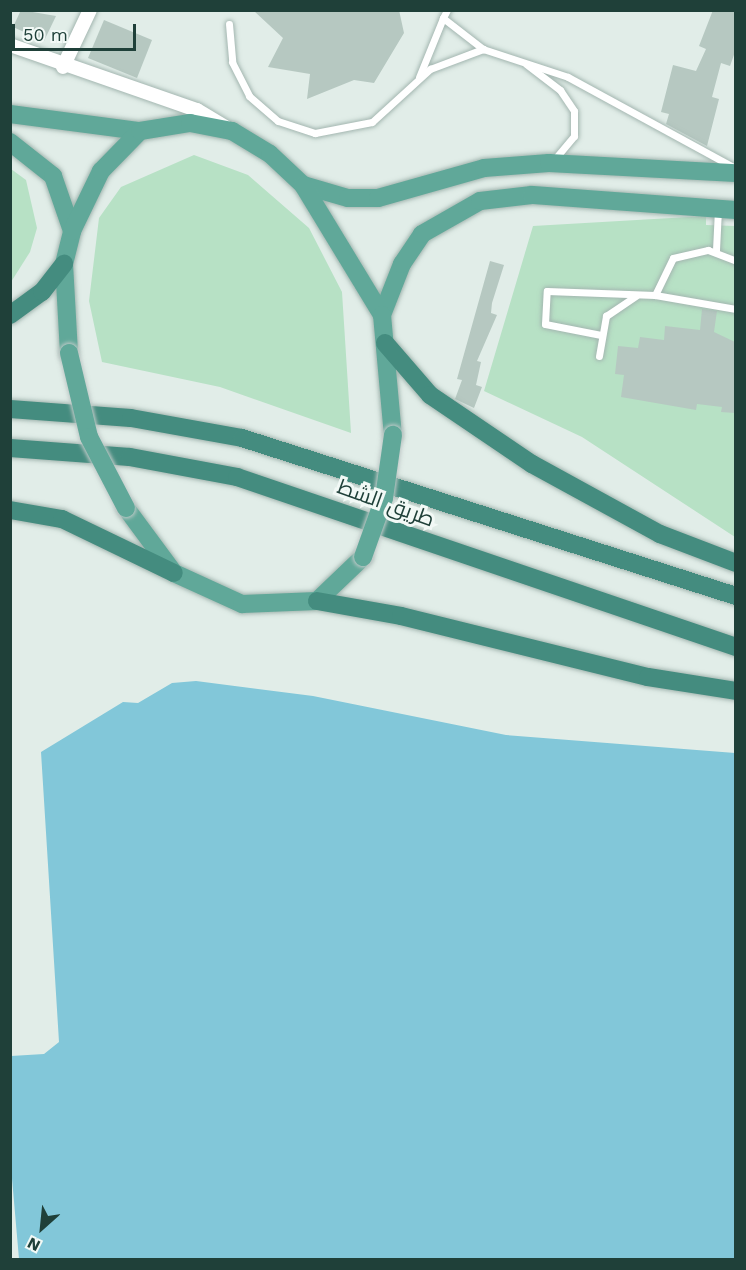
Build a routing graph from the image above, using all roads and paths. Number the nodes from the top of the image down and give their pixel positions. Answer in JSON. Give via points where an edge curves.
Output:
{"nodes":[{"id":1,"x":90,"y":10,"type":"edge"},
{"id":2,"x":447,"y":10,"type":"edge"},
{"id":3,"x":443,"y":18,"type":"junction"},
{"id":4,"x":229,"y":24,"type":"dead end"},
{"id":5,"x":10,"y":45,"type":"edge"},
{"id":6,"x":483,"y":48,"type":"junction"},
{"id":7,"x":522,"y":60,"type":"junction"},
{"id":8,"x":63,"y":66,"type":"junction"},
{"id":9,"x":417,"y":81,"type":"junction"},
{"id":10,"x":10,"y":114,"type":"edge"},
{"id":11,"x":140,"y":131,"type":"junction"},
{"id":12,"x":232,"y":131,"type":"junction"},
{"id":13,"x":10,"y":142,"type":"edge"},
{"id":14,"x":549,"y":163,"type":"junction"},
{"id":15,"x":735,"y":168,"type":"edge"},
{"id":16,"x":735,"y":173,"type":"edge"},
{"id":17,"x":303,"y":185,"type":"junction"},
{"id":18,"x":727,"y":210,"type":"edge"},
{"id":19,"x":72,"y":231,"type":"junction"},
{"id":20,"x":716,"y":250,"type":"junction"},
{"id":21,"x":735,"y":261,"type":"edge"},
{"id":22,"x":64,"y":264,"type":"junction"},
{"id":23,"x":655,"y":295,"type":"junction"},
{"id":24,"x":636,"y":296,"type":"junction"},
{"id":25,"x":735,"y":309,"type":"edge"},
{"id":26,"x":10,"y":315,"type":"edge"},
{"id":27,"x":382,"y":315,"type":"junction"},
{"id":28,"x":601,"y":335,"type":"junction"},
{"id":29,"x":385,"y":343,"type":"junction"},
{"id":30,"x":598,"y":356,"type":"dead end"},
{"id":31,"x":10,"y":409,"type":"edge"},
{"id":32,"x":10,"y":448,"type":"edge"},
{"id":33,"x":10,"y":510,"type":"edge"},
{"id":34,"x":735,"y":564,"type":"edge"},
{"id":35,"x":174,"y":573,"type":"junction"},
{"id":36,"x":735,"y":596,"type":"edge"},
{"id":37,"x":316,"y":601,"type":"junction"},
{"id":38,"x":735,"y":647,"type":"edge"},
{"id":39,"x":735,"y":691,"type":"edge"}],
"edges":[{"from":1,"to":8,"type":"street"},
{"from":2,"to":3,"type":"lane"},
{"from":3,"to":6,"type":"lane"},
{"from":3,"to":9,"type":"lane"},
{"from":4,"to":9,"type":"lane","via":[[238,80],[262,110],[296,129],[354,129],[387,111]]},
{"from":5,"to":8,"type":"street"},
{"from":6,"to":7,"type":"lane"},
{"from":6,"to":9,"type":"lane","via":[[445,60]]},
{"from":7,"to":14,"type":"lane","via":[[560,90],[574,111],[568,147]]},
{"from":7,"to":15,"type":"lane","via":[[568,77]]},
{"from":8,"to":12,"type":"street","via":[[197,110]]},
{"from":10,"to":11,"type":"main road"},
{"from":11,"to":12,"type":"main road","via":[[190,123]]},
{"from":11,"to":19,"type":"main road","via":[[101,171]]},
{"from":12,"to":17,"type":"main road","via":[[270,154]]},
{"from":13,"to":19,"type":"main road","via":[[53,176]]},
{"from":14,"to":16,"type":"main road"},
{"from":14,"to":17,"type":"main road","via":[[484,168],[378,198],[348,198]]},
{"from":17,"to":27,"type":"main road"},
{"from":18,"to":20,"type":"lane"},
{"from":18,"to":27,"type":"main road","via":[[532,195],[480,201],[422,234],[402,264]]},
{"from":19,"to":22,"type":"main road"},
{"from":20,"to":21,"type":"lane"},
{"from":20,"to":23,"type":"lane","via":[[673,258]]},
{"from":22,"to":26,"type":"highway","via":[[42,292]]},
{"from":22,"to":35,"type":"main road","bridge":true,"via":[[69,353],[89,437],[107,475]]},
{"from":23,"to":24,"type":"lane"},
{"from":23,"to":25,"type":"lane"},
{"from":24,"to":28,"type":"lane","via":[[606,316]]},
{"from":24,"to":28,"type":"lane","via":[[547,291],[545,324]]},
{"from":27,"to":29,"type":"main road"},
{"from":28,"to":30,"type":"lane"},
{"from":29,"to":34,"type":"highway","via":[[430,395],[532,464],[660,534]]},
{"from":29,"to":37,"type":"main road","bridge":true,"via":[[393,435],[375,534],[363,557]]},
{"from":31,"to":36,"type":"highway","name":"طريق الشط","via":[[131,418],[242,438]]},
{"from":32,"to":38,"type":"highway","name":"طريق الشط","via":[[130,457],[237,477]]},
{"from":33,"to":35,"type":"highway","via":[[62,519]]},
{"from":35,"to":37,"type":"main road","via":[[242,604]]},
{"from":37,"to":39,"type":"highway","via":[[401,616],[648,677]]}]}
